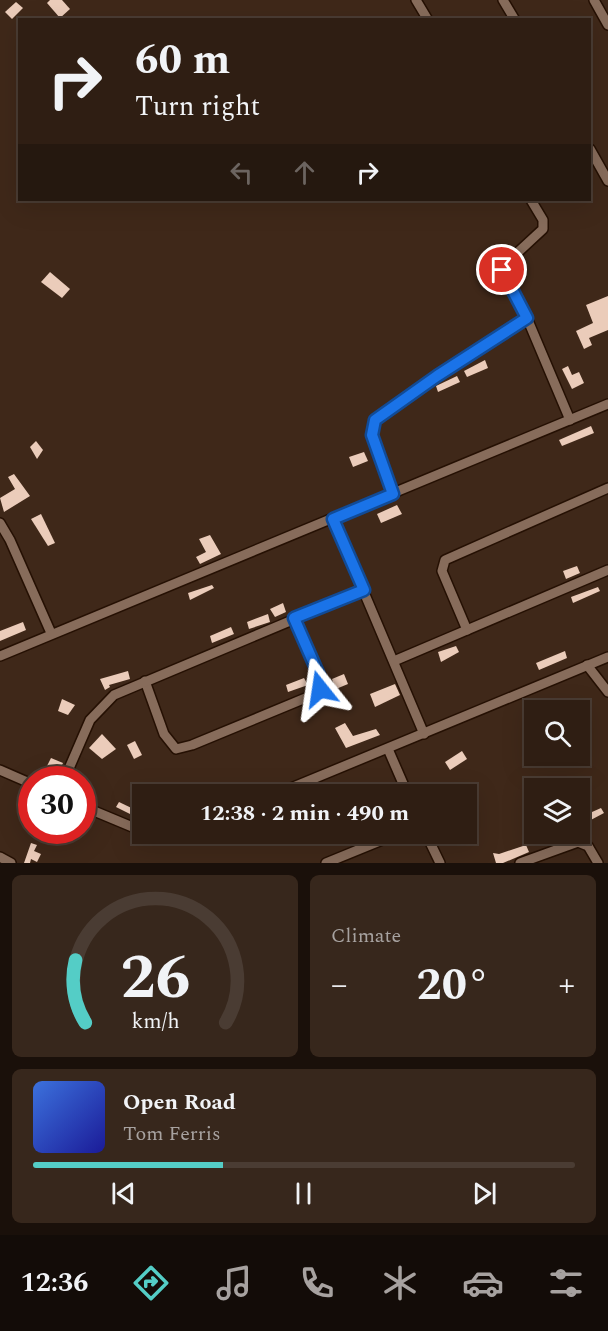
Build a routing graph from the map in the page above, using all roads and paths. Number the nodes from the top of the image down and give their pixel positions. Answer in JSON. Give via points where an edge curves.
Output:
{"nodes":[{"id":1,"x":416,"y":0,"type":"edge"},
{"id":2,"x":503,"y":0,"type":"edge"},
{"id":3,"x":594,"y":0,"type":"edge"},
{"id":4,"x":427,"y":18,"type":"edge"},
{"id":5,"x":513,"y":18,"type":"edge"},
{"id":6,"x":608,"y":25,"type":"edge"},
{"id":7,"x":591,"y":151,"type":"edge"},
{"id":8,"x":608,"y":181,"type":"edge"},
{"id":9,"x":532,"y":201,"type":"edge"},
{"id":10,"x":527,"y":318,"type":"junction"},
{"id":11,"x":608,"y":404,"type":"edge"},
{"id":12,"x":570,"y":420,"type":"junction"},
{"id":13,"x":608,"y":488,"type":"edge"},
{"id":14,"x":393,"y":494,"type":"junction"},
{"id":15,"x":333,"y":519,"type":"junction"},
{"id":16,"x":0,"y":523,"type":"edge"},
{"id":17,"x":608,"y":570,"type":"edge"},
{"id":18,"x":364,"y":590,"type":"junction"},
{"id":19,"x":294,"y":618,"type":"junction"},
{"id":20,"x":467,"y":630,"type":"junction"},
{"id":21,"x":51,"y":633,"type":"junction"},
{"id":22,"x":0,"y":656,"type":"edge"},
{"id":23,"x":608,"y":657,"type":"edge"},
{"id":24,"x":394,"y":661,"type":"junction"},
{"id":25,"x":587,"y":665,"type":"junction"},
{"id":26,"x":145,"y":681,"type":"junction"},
{"id":27,"x":608,"y":692,"type":"edge"},
{"id":28,"x":424,"y":734,"type":"junction"},
{"id":29,"x":388,"y":749,"type":"junction"},
{"id":30,"x":70,"y":766,"type":"edge"},
{"id":31,"x":0,"y":770,"type":"edge"},
{"id":32,"x":18,"y":778,"type":"edge"},
{"id":33,"x":301,"y":784,"type":"edge"},
{"id":34,"x":403,"y":784,"type":"edge"},
{"id":35,"x":96,"y":812,"type":"edge"},
{"id":36,"x":132,"y":827,"type":"edge"},
{"id":37,"x":373,"y":844,"type":"edge"},
{"id":38,"x":431,"y":844,"type":"edge"},
{"id":39,"x":0,"y":857,"type":"edge"},
{"id":40,"x":11,"y":863,"type":"edge"},
{"id":41,"x":326,"y":863,"type":"edge"},
{"id":42,"x":440,"y":863,"type":"edge"},
{"id":43,"x":520,"y":863,"type":"edge"},
{"id":44,"x":598,"y":863,"type":"edge"}],
"edges":[{"from":1,"to":4,"type":"street"},
{"from":2,"to":5,"type":"street"},
{"from":3,"to":6,"type":"street"},
{"from":7,"to":8,"type":"street"},
{"from":9,"to":10,"type":"street","via":[[543,220],[543,229],[502,267]]},
{"from":10,"to":12,"type":"street"},
{"from":10,"to":14,"type":"street","via":[[375,420],[372,435]]},
{"from":11,"to":12,"type":"street"},
{"from":12,"to":14,"type":"street"},
{"from":13,"to":20,"type":"street","via":[[445,560],[442,571]]},
{"from":14,"to":15,"type":"street"},
{"from":15,"to":18,"type":"street"},
{"from":15,"to":21,"type":"street"},
{"from":16,"to":21,"type":"street"},
{"from":17,"to":20,"type":"street"},
{"from":18,"to":19,"type":"street"},
{"from":18,"to":24,"type":"street"},
{"from":19,"to":26,"type":"street"},
{"from":19,"to":26,"type":"street","via":[[322,682],[315,694],[297,702],[176,749],[164,734]]},
{"from":20,"to":24,"type":"street"},
{"from":21,"to":22,"type":"street"},
{"from":23,"to":25,"type":"street"},
{"from":24,"to":28,"type":"street"},
{"from":25,"to":27,"type":"street"},
{"from":25,"to":28,"type":"street"},
{"from":26,"to":30,"type":"street","via":[[114,694],[96,711]]},
{"from":28,"to":29,"type":"street"},
{"from":29,"to":33,"type":"street"},
{"from":29,"to":34,"type":"street"},
{"from":31,"to":32,"type":"street"},
{"from":35,"to":36,"type":"street"},
{"from":37,"to":41,"type":"street"},
{"from":38,"to":42,"type":"street"},
{"from":39,"to":40,"type":"street"},
{"from":43,"to":44,"type":"street","via":[[578,842],[588,846]]}]}
